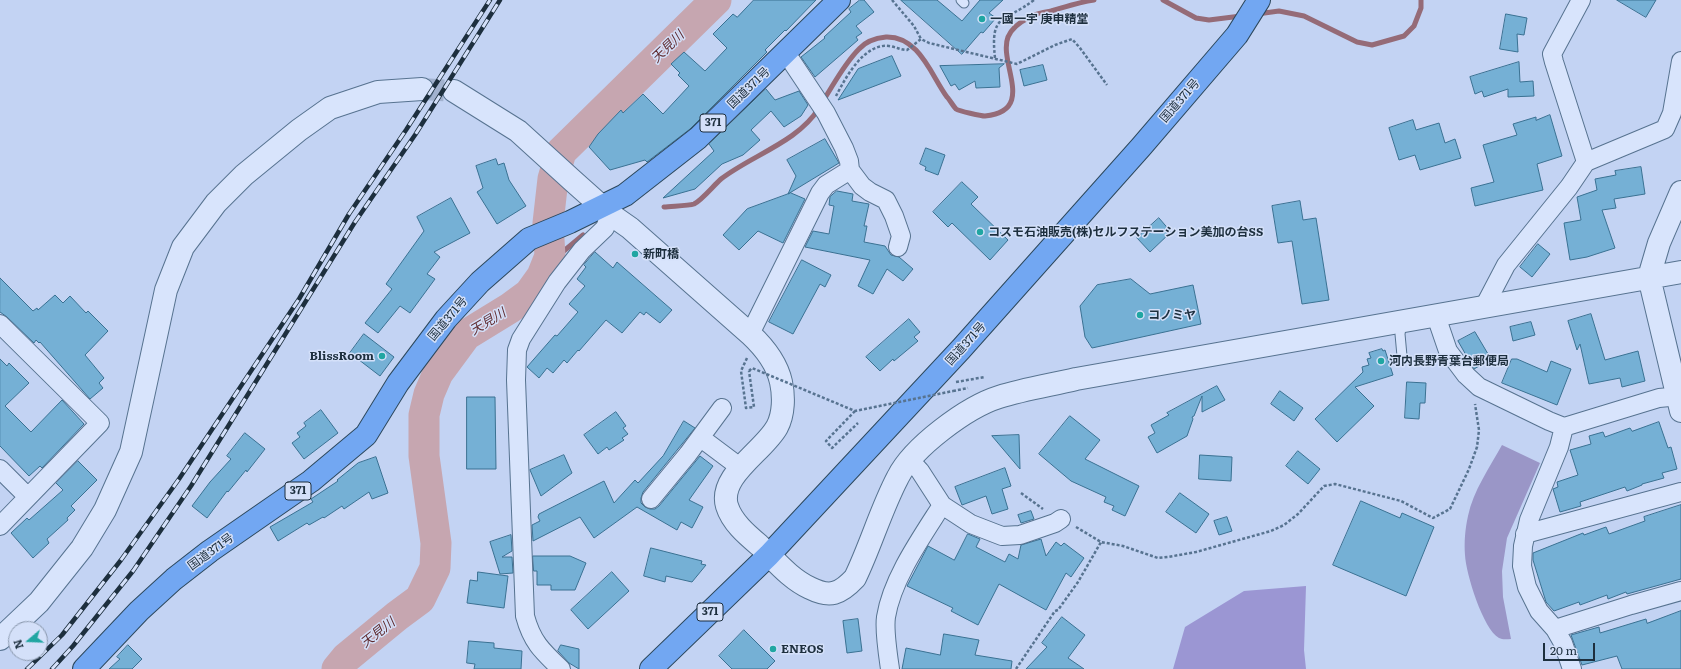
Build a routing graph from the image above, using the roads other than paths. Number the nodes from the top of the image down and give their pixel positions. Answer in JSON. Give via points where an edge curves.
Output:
{"nodes":[{"id":1,"x":839,"y":0,"type":"edge"},
{"id":2,"x":1259,"y":0,"type":"edge"},
{"id":3,"x":1581,"y":0,"type":"edge"},
{"id":4,"x":784,"y":54,"type":"junction"},
{"id":5,"x":1681,"y":61,"type":"edge"},
{"id":6,"x":422,"y":89,"type":"tunnel mouth"},
{"id":7,"x":454,"y":91,"type":"tunnel mouth"},
{"id":8,"x":1586,"y":162,"type":"junction"},
{"id":9,"x":850,"y":170,"type":"junction"},
{"id":10,"x":1681,"y":192,"type":"edge"},
{"id":11,"x":606,"y":210,"type":"junction"},
{"id":12,"x":898,"y":247,"type":"dead end"},
{"id":13,"x":1681,"y":272,"type":"edge"},
{"id":14,"x":1649,"y":277,"type":"junction"},
{"id":15,"x":1484,"y":307,"type":"junction"},
{"id":16,"x":1436,"y":316,"type":"junction"},
{"id":17,"x":1402,"y":322,"type":"junction"},
{"id":18,"x":0,"y":324,"type":"edge"},
{"id":19,"x":750,"y":344,"type":"junction"},
{"id":20,"x":1402,"y":356,"type":"dead end"},
{"id":21,"x":1680,"y":401,"type":"edge"},
{"id":22,"x":722,"y":408,"type":"dead end"},
{"id":23,"x":1564,"y":427,"type":"junction"},
{"id":24,"x":701,"y":438,"type":"junction"},
{"id":25,"x":909,"y":459,"type":"junction"},
{"id":26,"x":741,"y":468,"type":"junction"},
{"id":27,"x":0,"y":469,"type":"edge"},
{"id":28,"x":1681,"y":492,"type":"edge"},
{"id":29,"x":28,"y":497,"type":"junction"},
{"id":30,"x":651,"y":499,"type":"dead end"},
{"id":31,"x":942,"y":505,"type":"junction"},
{"id":32,"x":1061,"y":519,"type":"road end"},
{"id":33,"x":0,"y":526,"type":"edge"},
{"id":34,"x":1525,"y":534,"type":"junction"},
{"id":35,"x":769,"y":555,"type":"junction"},
{"id":36,"x":1681,"y":591,"type":"edge"},
{"id":37,"x":1555,"y":629,"type":"junction"},
{"id":38,"x":0,"y":639,"type":"edge"},
{"id":39,"x":84,"y":669,"type":"edge"},
{"id":40,"x":561,"y":669,"type":"edge"},
{"id":41,"x":651,"y":669,"type":"edge"},
{"id":42,"x":890,"y":669,"type":"edge"},
{"id":43,"x":1572,"y":669,"type":"edge"}],
"edges":[{"from":1,"to":4,"type":"highway","name":"国道371号","number":"371"},
{"from":2,"to":35,"type":"highway","name":"国道371号","number":"371","via":[[1237,35],[1135,153],[961,349]]},
{"from":3,"to":8,"type":"street","via":[[1552,54]]},
{"from":4,"to":9,"type":"street","via":[[824,104],[844,148]]},
{"from":4,"to":11,"type":"highway","name":"国道371号","number":"371","via":[[698,138]]},
{"from":5,"to":8,"type":"street","via":[[1672,113],[1666,129]]},
{"from":6,"to":38,"type":"street","via":[[378,92],[330,108],[244,175],[216,203],[183,247],[166,290],[131,452],[105,510],[82,548],[39,602]]},
{"from":7,"to":11,"type":"street","via":[[518,131]]},
{"from":8,"to":15,"type":"street","via":[[1506,265]]},
{"from":9,"to":12,"type":"street","via":[[862,186],[886,200],[901,236]]},
{"from":9,"to":19,"type":"street","via":[[826,185],[820,193]]},
{"from":10,"to":14,"type":"street","via":[[1659,243]]},
{"from":11,"to":19,"type":"street","via":[[630,228]]},
{"from":11,"to":39,"type":"highway","name":"国道371号","number":"371","via":[[529,239],[480,282],[446,319],[398,383],[366,435],[311,481],[174,579]]},
{"from":11,"to":40,"type":"street","via":[[605,228],[582,250],[557,282],[521,339],[517,350],[516,403],[525,616],[530,633],[540,649]]},
{"from":13,"to":14,"type":"street"},
{"from":14,"to":15,"type":"street"},
{"from":14,"to":21,"type":"street"},
{"from":15,"to":16,"type":"street"},
{"from":16,"to":17,"type":"street"},
{"from":16,"to":23,"type":"street","via":[[1448,351],[1466,375],[1479,387]]},
{"from":17,"to":20,"type":"lane"},
{"from":17,"to":25,"type":"street","via":[[1076,379],[998,397],[953,420]]},
{"from":18,"to":29,"type":"street","via":[[100,423]]},
{"from":19,"to":26,"type":"street","via":[[758,341],[778,371],[783,393],[782,409],[778,426]]},
{"from":21,"to":23,"type":"street","via":[[1659,398]]},
{"from":22,"to":24,"type":"street"},
{"from":23,"to":34,"type":"street","via":[[1559,447]]},
{"from":24,"to":26,"type":"street"},
{"from":24,"to":30,"type":"street"},
{"from":25,"to":31,"type":"street"},
{"from":25,"to":35,"type":"street","via":[[898,476],[855,578],[845,588],[836,593],[821,594],[800,584]]},
{"from":26,"to":35,"type":"street","via":[[728,485],[726,504],[741,530]]},
{"from":27,"to":29,"type":"street"},
{"from":28,"to":34,"type":"street"},
{"from":29,"to":33,"type":"street"},
{"from":31,"to":32,"type":"street","via":[[971,524],[1002,536],[1020,534]]},
{"from":31,"to":42,"type":"street","via":[[908,559],[891,597],[886,618]]},
{"from":34,"to":37,"type":"street","via":[[1522,566],[1527,587],[1539,611]]},
{"from":35,"to":41,"type":"highway","name":"国道371号","number":"371"},
{"from":36,"to":37,"type":"street"},
{"from":37,"to":43,"type":"street"}]}
